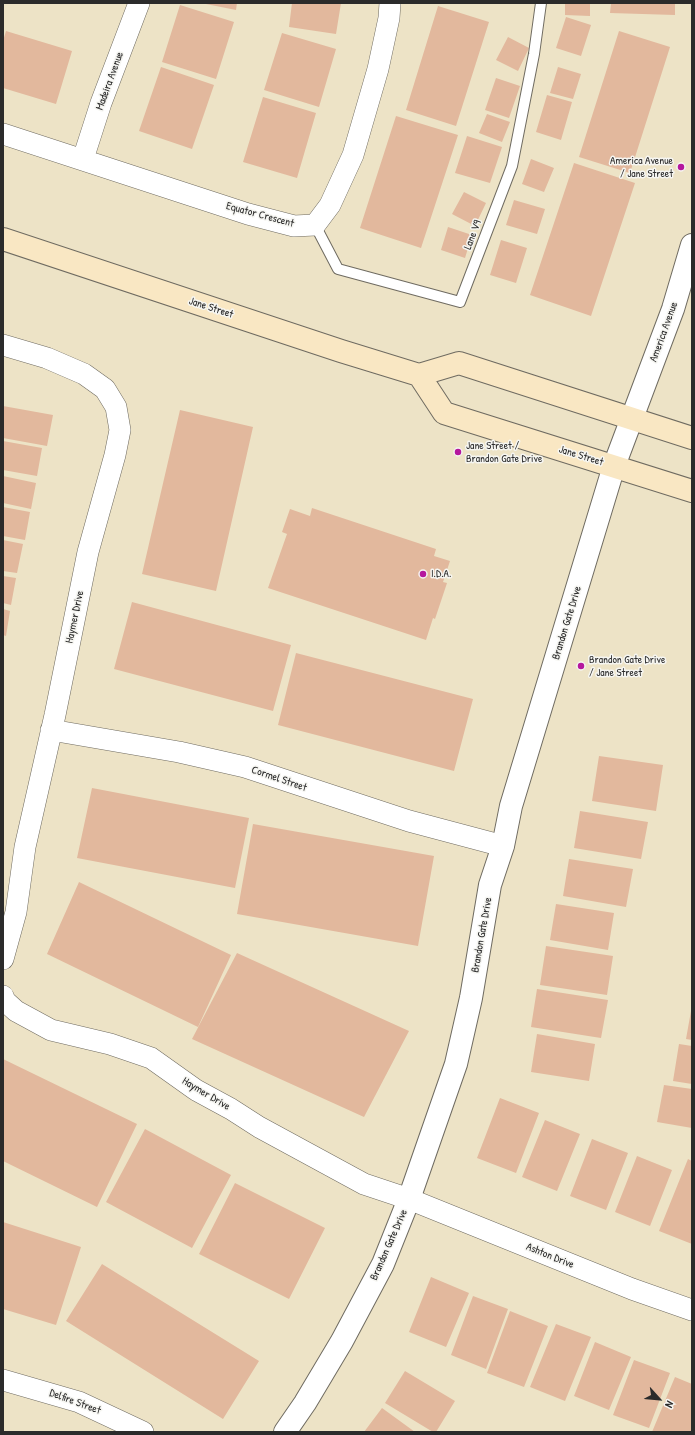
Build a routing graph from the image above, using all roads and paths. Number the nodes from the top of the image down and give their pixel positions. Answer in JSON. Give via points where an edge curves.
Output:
{"nodes":[{"id":1,"x":139,"y":3,"type":"edge"},
{"id":2,"x":390,"y":3,"type":"edge"},
{"id":3,"x":541,"y":3,"type":"edge"},
{"id":4,"x":3,"y":134,"type":"edge"},
{"id":5,"x":83,"y":159,"type":"junction"},
{"id":6,"x":315,"y":225,"type":"junction"},
{"id":7,"x":3,"y":239,"type":"edge"},
{"id":8,"x":692,"y":245,"type":"edge"},
{"id":9,"x":3,"y":345,"type":"edge"},
{"id":10,"x":419,"y":375,"type":"junction"},
{"id":11,"x":632,"y":418,"type":"junction"},
{"id":12,"x":692,"y":438,"type":"edge"},
{"id":13,"x":614,"y":466,"type":"junction"},
{"id":14,"x":692,"y":491,"type":"edge"},
{"id":15,"x":51,"y":730,"type":"junction"},
{"id":16,"x":502,"y":846,"type":"junction"},
{"id":17,"x":3,"y":959,"type":"edge"},
{"id":18,"x":3,"y":996,"type":"edge"},
{"id":19,"x":409,"y":1199,"type":"junction"},
{"id":20,"x":692,"y":1310,"type":"edge"},
{"id":21,"x":3,"y":1380,"type":"edge"},
{"id":22,"x":143,"y":1432,"type":"edge"},
{"id":23,"x":285,"y":1432,"type":"edge"}],
"edges":[{"from":1,"to":5,"type":"street","name":"Madeira Avenue"},
{"from":2,"to":6,"type":"street","via":[[378,69],[353,155],[330,204]]},
{"from":3,"to":6,"type":"lane","name":"Lane V9","via":[[534,54],[512,166],[460,302],[338,269]]},
{"from":4,"to":5,"type":"street","name":"Equator Crescent"},
{"from":5,"to":6,"type":"street","name":"Equator Crescent","via":[[248,214],[294,226]]},
{"from":7,"to":10,"type":"main road","name":"Jane Street"},
{"from":8,"to":11,"type":"street","name":"America Avenue","via":[[673,309]]},
{"from":9,"to":15,"type":"street","name":"Haymer Drive","via":[[47,358],[84,374],[105,389],[116,407],[120,430],[88,552]]},
{"from":10,"to":11,"type":"main road","via":[[459,363]]},
{"from":10,"to":13,"type":"main road","name":"Jane Street","via":[[444,413]]},
{"from":11,"to":12,"type":"main road"},
{"from":11,"to":13,"type":"street","name":"Brandon Gate Drive"},
{"from":13,"to":14,"type":"main road","name":"Jane Street"},
{"from":13,"to":16,"type":"street","name":"Brandon Gate Drive","via":[[511,806]]},
{"from":15,"to":16,"type":"street","name":"Cormel Street","via":[[179,752],[245,767],[409,821]]},
{"from":15,"to":17,"type":"street","name":"Haymer Drive","via":[[25,847],[16,912]]},
{"from":16,"to":19,"type":"street","name":"Brandon Gate Drive","via":[[490,885],[471,998],[456,1064]]},
{"from":18,"to":19,"type":"street","name":"Haymer Drive","via":[[16,1011],[51,1030],[110,1044],[151,1058],[196,1090],[231,1109],[258,1128],[364,1184]]},
{"from":19,"to":20,"type":"street","name":"Ashton Drive","via":[[632,1290]]},
{"from":19,"to":23,"type":"street","name":"Brandon Gate Drive","via":[[383,1264],[350,1327]]},
{"from":21,"to":22,"type":"street","name":"Delfire Street","via":[[79,1402]]}]}
